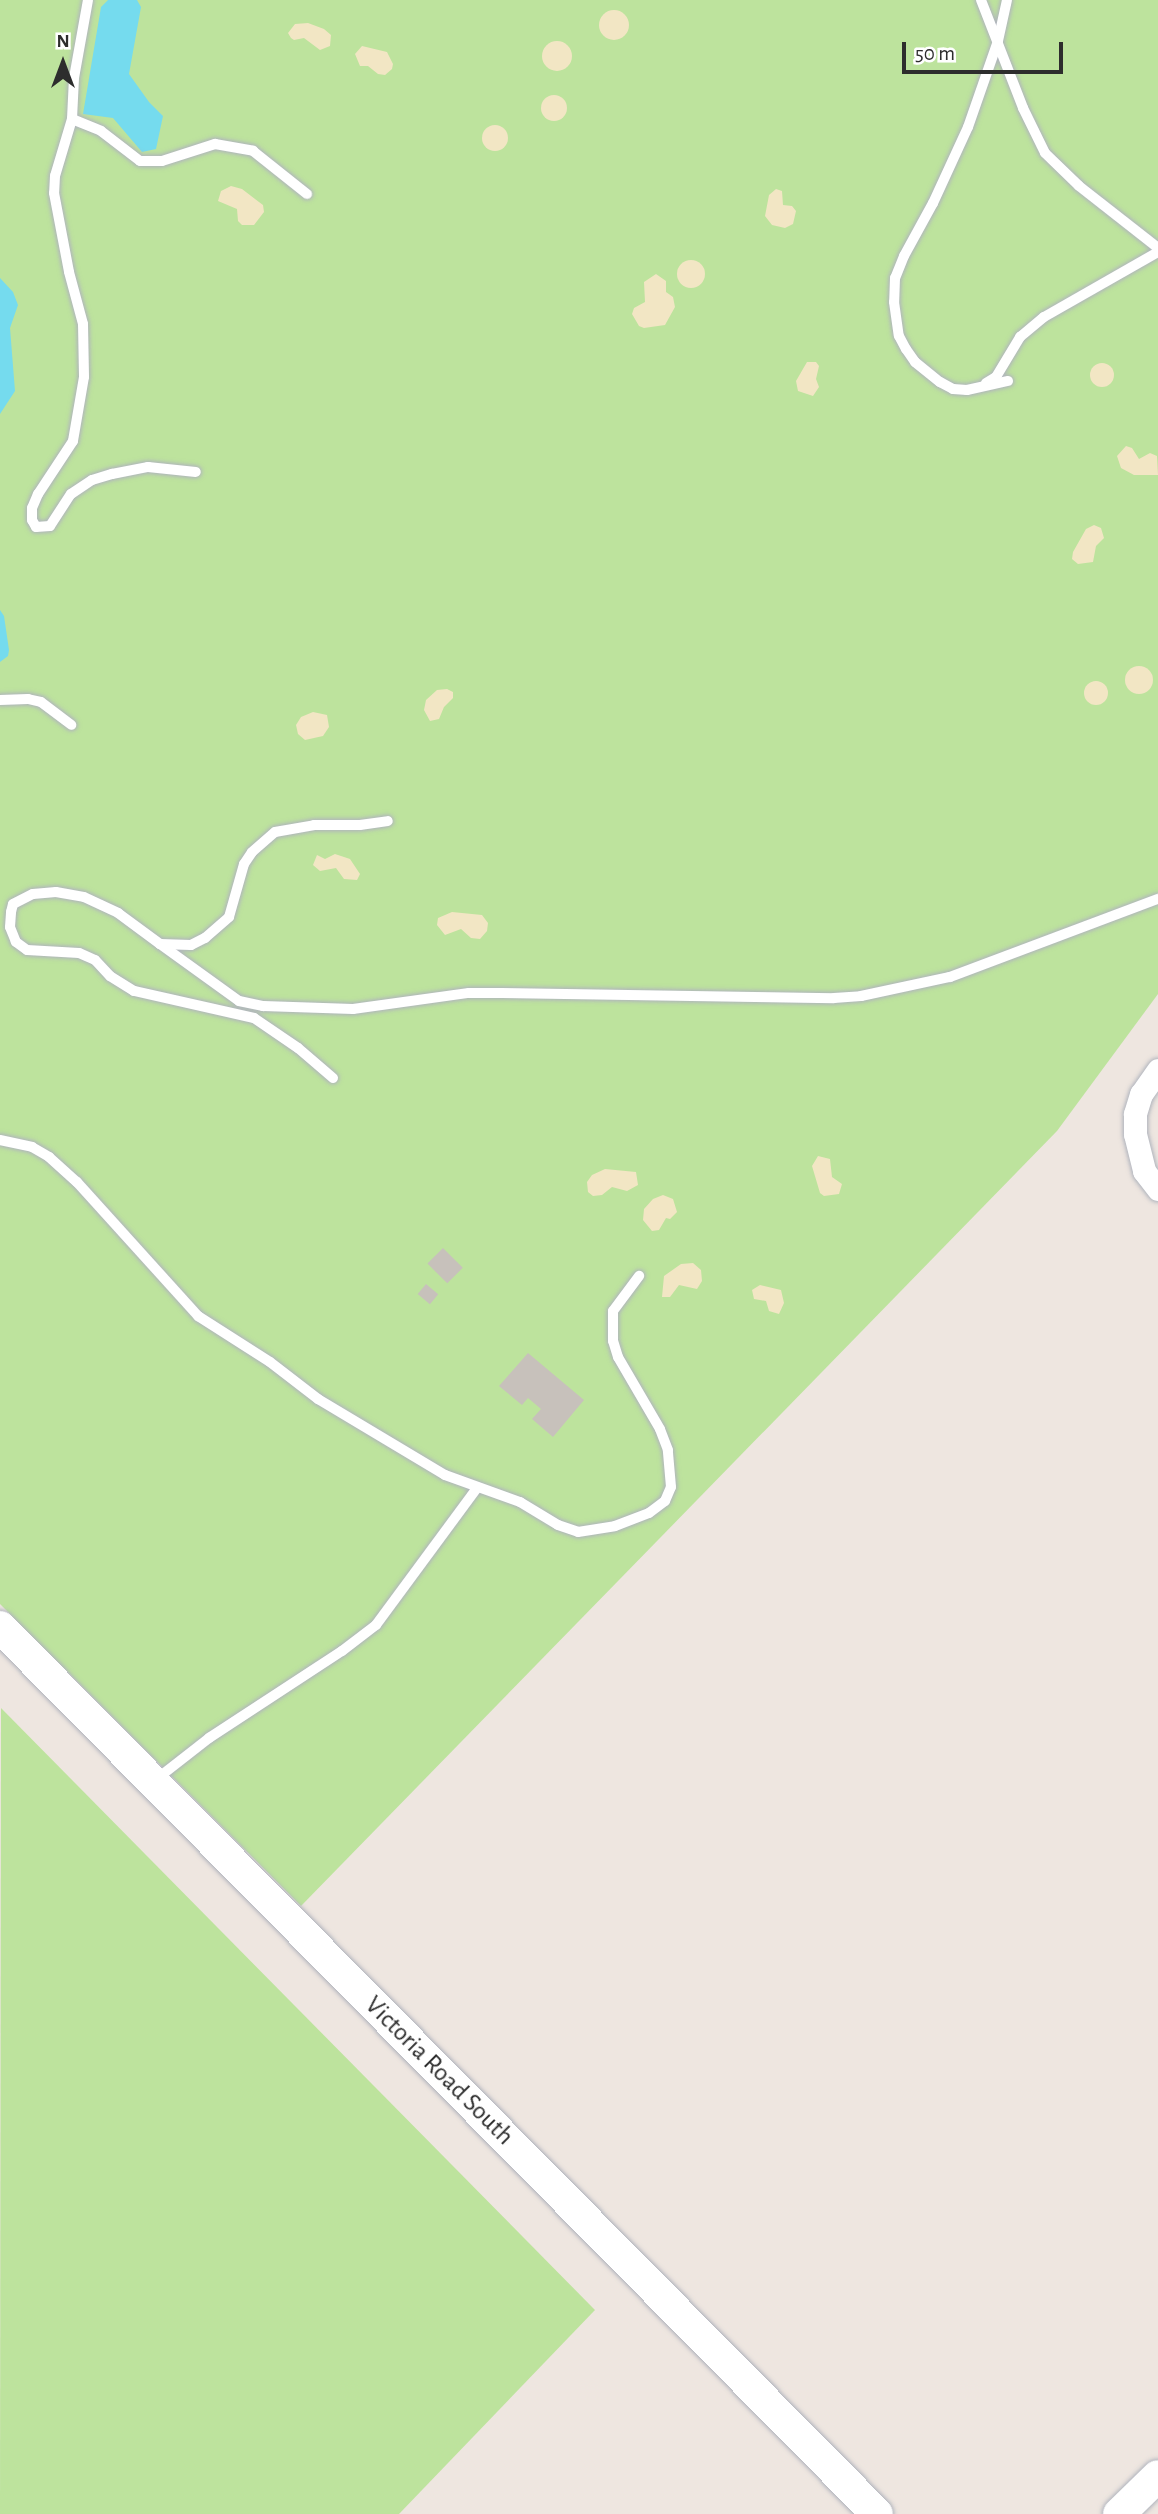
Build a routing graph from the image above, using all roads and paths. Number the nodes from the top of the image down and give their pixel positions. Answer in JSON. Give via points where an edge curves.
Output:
{"nodes":[{"id":1,"x":88,"y":0,"type":"edge"},
{"id":2,"x":98,"y":0,"type":"edge"},
{"id":3,"x":981,"y":0,"type":"edge"},
{"id":4,"x":1007,"y":0,"type":"edge"},
{"id":5,"x":87,"y":13,"type":"junction"},
{"id":6,"x":998,"y":41,"type":"junction"},
{"id":7,"x":72,"y":119,"type":"junction"},
{"id":8,"x":306,"y":194,"type":"dead end"},
{"id":9,"x":1158,"y":250,"type":"edge"},
{"id":10,"x":1008,"y":382,"type":"dead end"},
{"id":11,"x":967,"y":390,"type":"junction"},
{"id":12,"x":196,"y":471,"type":"dead end"},
{"id":13,"x":0,"y":700,"type":"edge"},
{"id":14,"x":71,"y":725,"type":"dead end"},
{"id":15,"x":388,"y":821,"type":"dead end"},
{"id":16,"x":1158,"y":899,"type":"edge"},
{"id":17,"x":160,"y":944,"type":"junction"},
{"id":18,"x":1158,"y":1070,"type":"edge"},
{"id":19,"x":333,"y":1078,"type":"dead end"},
{"id":20,"x":0,"y":1140,"type":"edge"},
{"id":21,"x":1158,"y":1189,"type":"edge"},
{"id":22,"x":639,"y":1276,"type":"dead end"},
{"id":23,"x":477,"y":1488,"type":"junction"},
{"id":24,"x":0,"y":1628,"type":"edge"},
{"id":25,"x":153,"y":1782,"type":"junction"},
{"id":26,"x":1158,"y":2476,"type":"edge"},
{"id":27,"x":877,"y":2514,"type":"edge"},
{"id":28,"x":1119,"y":2514,"type":"edge"}],
"edges":[{"from":1,"to":5,"type":"lane"},
{"from":2,"to":5,"type":"lane"},
{"from":3,"to":6,"type":"lane"},
{"from":4,"to":6,"type":"lane"},
{"from":5,"to":7,"type":"lane","via":[[74,78]]},
{"from":6,"to":9,"type":"lane","via":[[1045,153]]},
{"from":6,"to":11,"type":"lane","via":[[959,148],[895,278],[894,315],[906,349],[940,382]]},
{"from":7,"to":8,"type":"lane","via":[[101,131],[139,161],[162,160],[215,144],[253,150]]},
{"from":7,"to":12,"type":"lane","via":[[54,193],[83,324],[84,377],[74,441],[38,494],[32,520],[36,527],[50,526],[71,494],[112,474],[148,467]]},
{"from":9,"to":11,"type":"lane","via":[[1044,317],[1020,337],[996,377]]},
{"from":10,"to":11,"type":"lane"},
{"from":13,"to":14,"type":"lane","via":[[41,702]]},
{"from":15,"to":17,"type":"lane","via":[[275,832],[244,864],[233,906],[219,928],[191,945]]},
{"from":16,"to":17,"type":"lane","via":[[950,977],[834,998],[468,993],[353,1009],[262,1006],[229,995]]},
{"from":17,"to":19,"type":"lane","via":[[118,913],[84,897],[33,894],[13,904],[11,912],[16,942],[27,950],[79,953],[134,990],[254,1018]]},
{"from":18,"to":21,"type":"street","via":[[1141,1094],[1135,1133],[1144,1171]]},
{"from":20,"to":23,"type":"lane","via":[[32,1147],[62,1168],[198,1316],[318,1399],[445,1475]]},
{"from":22,"to":23,"type":"lane","via":[[613,1311],[612,1334],[618,1357],[652,1411],[667,1450],[671,1487],[665,1501],[635,1520],[578,1532],[520,1502]]},
{"from":23,"to":25,"type":"lane","via":[[376,1625],[209,1738]]},
{"from":24,"to":25,"type":"main road","name":"Victoria Road South"},
{"from":25,"to":27,"type":"main road","name":"Victoria Road South"},
{"from":26,"to":28,"type":"main road"}]}
